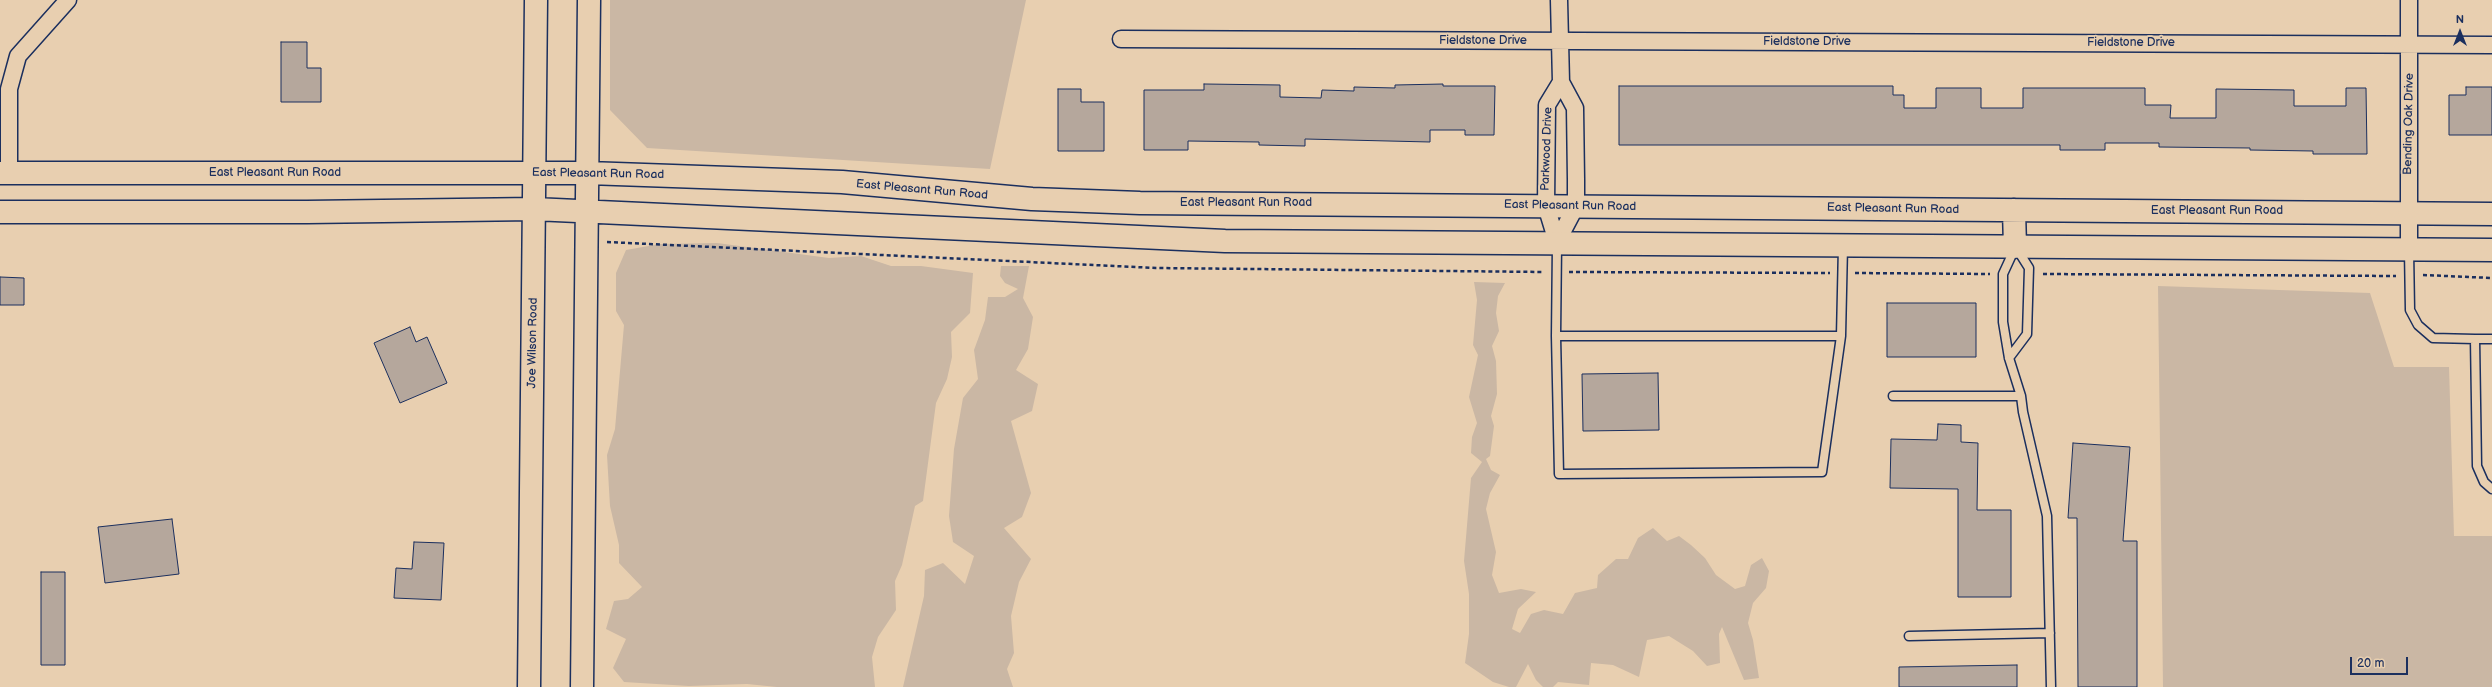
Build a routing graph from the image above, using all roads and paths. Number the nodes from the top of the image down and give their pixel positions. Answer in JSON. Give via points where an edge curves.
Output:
{"nodes":[{"id":1,"x":68,"y":0,"type":"edge"},
{"id":2,"x":536,"y":0,"type":"edge"},
{"id":3,"x":589,"y":0,"type":"edge"},
{"id":4,"x":1560,"y":0,"type":"edge"},
{"id":5,"x":2409,"y":0,"type":"edge"},
{"id":6,"x":1121,"y":39,"type":"dead end"},
{"id":7,"x":1559,"y":41,"type":"junction"},
{"id":8,"x":2410,"y":44,"type":"junction"},
{"id":9,"x":2492,"y":45,"type":"edge"},
{"id":10,"x":1561,"y":82,"type":"junction"},
{"id":11,"x":4,"y":173,"type":"edge"},
{"id":12,"x":535,"y":173,"type":"junction"},
{"id":13,"x":588,"y":173,"type":"junction"},
{"id":14,"x":1546,"y":206,"type":"junction"},
{"id":15,"x":1576,"y":206,"type":"junction"},
{"id":16,"x":534,"y":209,"type":"junction"},
{"id":17,"x":2014,"y":210,"type":"junction"},
{"id":18,"x":587,"y":211,"type":"junction"},
{"id":19,"x":0,"y":212,"type":"edge"},
{"id":20,"x":2408,"y":213,"type":"junction"},
{"id":21,"x":2492,"y":214,"type":"edge"},
{"id":22,"x":1557,"y":242,"type":"junction"},
{"id":23,"x":1843,"y":245,"type":"junction"},
{"id":24,"x":2015,"y":247,"type":"junction"},
{"id":25,"x":2409,"y":249,"type":"junction"},
{"id":26,"x":2492,"y":250,"type":"edge"},
{"id":27,"x":1556,"y":336,"type":"junction"},
{"id":28,"x":1841,"y":336,"type":"junction"},
{"id":29,"x":2474,"y":339,"type":"junction"},
{"id":30,"x":2492,"y":339,"type":"edge"},
{"id":31,"x":2008,"y":358,"type":"junction"},
{"id":32,"x":1893,"y":396,"type":"dead end"},
{"id":33,"x":2021,"y":396,"type":"junction"},
{"id":34,"x":2492,"y":489,"type":"edge"},
{"id":35,"x":2050,"y":633,"type":"junction"},
{"id":36,"x":1909,"y":636,"type":"dead end"},
{"id":37,"x":529,"y":687,"type":"edge"},
{"id":38,"x":582,"y":687,"type":"edge"},
{"id":39,"x":2051,"y":687,"type":"edge"}],
"edges":[{"from":1,"to":11,"type":"street","via":[[18,56],[9,89]]},
{"from":2,"to":12,"type":"main road","name":"Joe Wilson Road"},
{"from":3,"to":13,"type":"main road"},
{"from":4,"to":7,"type":"street","name":"Parkwood Drive"},
{"from":5,"to":8,"type":"street","name":"Bending Oak Drive"},
{"from":6,"to":7,"type":"street","name":"Fieldstone Drive"},
{"from":7,"to":8,"type":"street","name":"Fieldstone Drive"},
{"from":7,"to":10,"type":"street","name":"Parkwood Drive"},
{"from":8,"to":9,"type":"street","name":"Fieldstone Drive"},
{"from":8,"to":20,"type":"street","name":"Bending Oak Drive"},
{"from":10,"to":14,"type":"street","name":"Parkwood Drive","via":[[1547,105]]},
{"from":10,"to":15,"type":"street","name":"Parkwood Drive","via":[[1576,108]]},
{"from":11,"to":12,"type":"main road","name":"East Pleasant Run Road"},
{"from":12,"to":13,"type":"main road","name":"East Pleasant Run Road"},
{"from":12,"to":16,"type":"main road","name":"Joe Wilson Road"},
{"from":13,"to":14,"type":"main road","name":"East Pleasant Run Road","via":[[842,182],[1032,199]]},
{"from":13,"to":18,"type":"main road"},
{"from":14,"to":15,"type":"main road","name":"East Pleasant Run Road"},
{"from":14,"to":22,"type":"street","name":"Parkwood Drive"},
{"from":15,"to":17,"type":"main road","name":"East Pleasant Run Road"},
{"from":15,"to":22,"type":"street","name":"Parkwood Drive"},
{"from":16,"to":18,"type":"main road"},
{"from":16,"to":19,"type":"main road"},
{"from":16,"to":37,"type":"main road","name":"Joe Wilson Road"},
{"from":17,"to":20,"type":"main road","name":"East Pleasant Run Road"},
{"from":17,"to":24,"type":"main road"},
{"from":18,"to":22,"type":"main road","via":[[1225,240]]},
{"from":18,"to":38,"type":"main road"},
{"from":20,"to":21,"type":"main road","name":"East Pleasant Run Road"},
{"from":20,"to":25,"type":"street","name":"Bending Oak Drive"},
{"from":22,"to":23,"type":"main road"},
{"from":22,"to":27,"type":"lane"},
{"from":23,"to":24,"type":"main road"},
{"from":23,"to":28,"type":"lane"},
{"from":24,"to":25,"type":"main road"},
{"from":24,"to":31,"type":"lane","via":[[2003,274],[2003,322]]},
{"from":24,"to":31,"type":"lane","via":[[2029,268],[2027,334]]},
{"from":25,"to":26,"type":"main road"},
{"from":25,"to":29,"type":"lane","via":[[2410,310],[2418,325],[2433,338]]},
{"from":27,"to":28,"type":"lane"},
{"from":27,"to":28,"type":"lane","via":[[1559,474],[1822,472]]},
{"from":29,"to":30,"type":"lane"},
{"from":29,"to":34,"type":"lane","via":[[2477,466],[2484,482]]},
{"from":31,"to":33,"type":"lane"},
{"from":32,"to":33,"type":"lane"},
{"from":33,"to":35,"type":"lane","via":[[2024,420],[2047,516]]},
{"from":35,"to":36,"type":"lane"},
{"from":35,"to":39,"type":"lane"}]}
